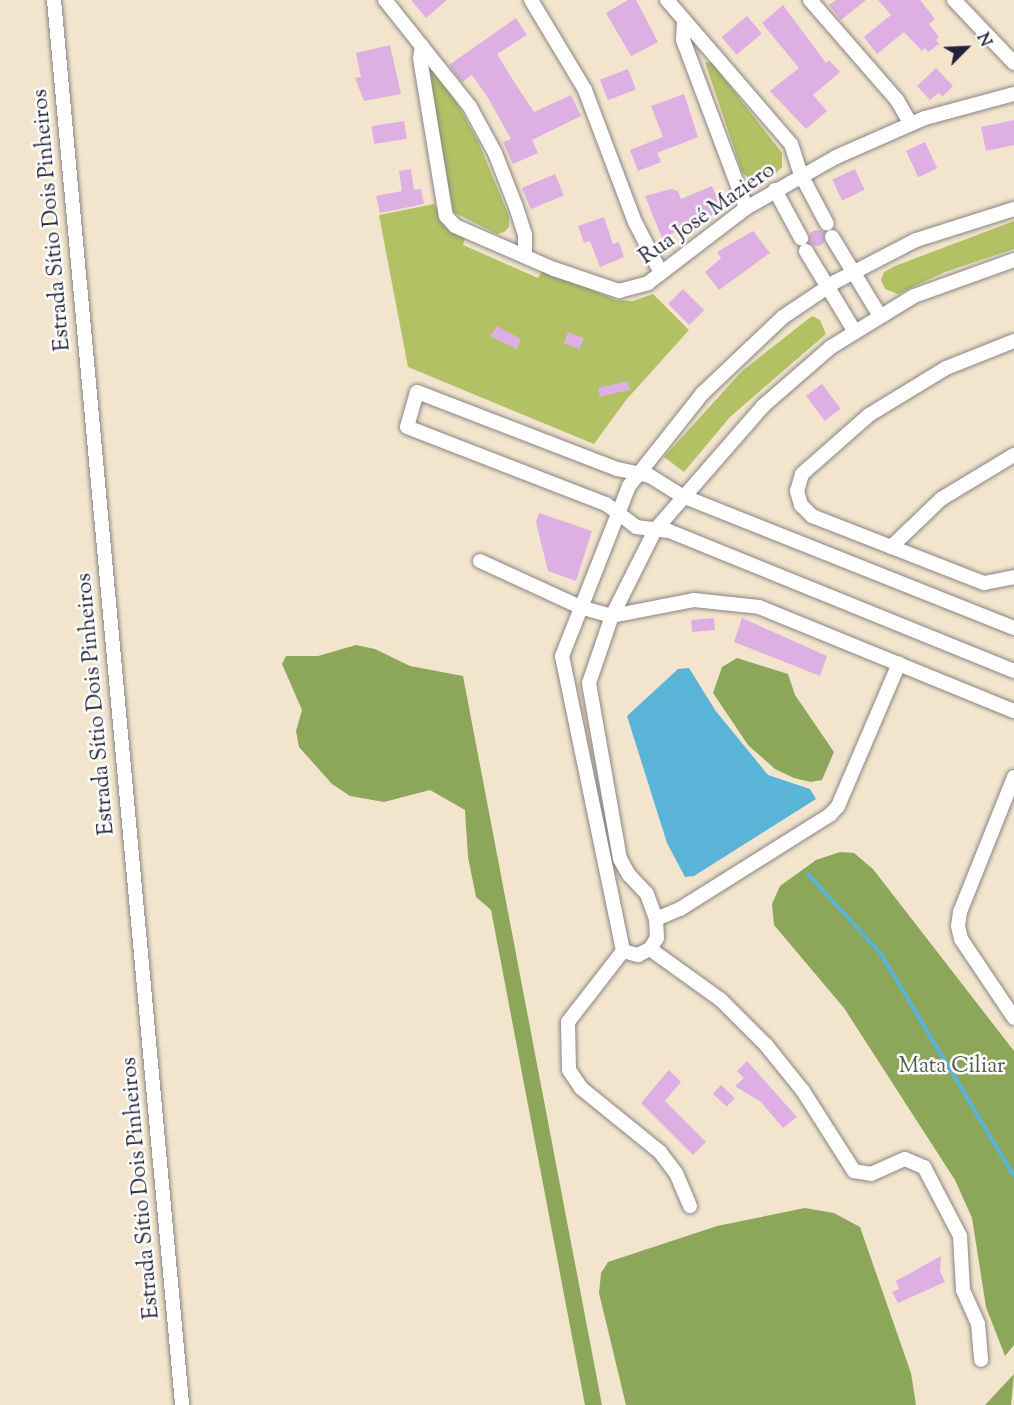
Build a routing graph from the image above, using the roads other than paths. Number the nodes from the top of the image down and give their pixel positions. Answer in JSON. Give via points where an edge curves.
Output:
{"nodes":[{"id":1,"x":54,"y":0,"type":"edge"},
{"id":2,"x":385,"y":0,"type":"edge"},
{"id":3,"x":531,"y":0,"type":"edge"},
{"id":4,"x":667,"y":0,"type":"edge"},
{"id":5,"x":810,"y":0,"type":"edge"},
{"id":6,"x":954,"y":0,"type":"edge"},
{"id":7,"x":684,"y":21,"type":"junction"},
{"id":8,"x":422,"y":46,"type":"junction"},
{"id":9,"x":1014,"y":63,"type":"edge"},
{"id":10,"x":1014,"y":94,"type":"edge"},
{"id":11,"x":911,"y":124,"type":"junction"},
{"id":12,"x":801,"y":175,"type":"junction"},
{"id":13,"x":775,"y":190,"type":"junction"},
{"id":14,"x":746,"y":208,"type":"junction"},
{"id":15,"x":1014,"y":209,"type":"edge"},
{"id":16,"x":525,"y":255,"type":"junction"},
{"id":17,"x":1014,"y":260,"type":"edge"},
{"id":18,"x":660,"y":271,"type":"junction"},
{"id":19,"x":854,"y":272,"type":"junction"},
{"id":20,"x":827,"y":288,"type":"junction"},
{"id":21,"x":880,"y":316,"type":"junction"},
{"id":22,"x":855,"y":332,"type":"junction"},
{"id":23,"x":1014,"y":341,"type":"edge"},
{"id":24,"x":1014,"y":455,"type":"edge"},
{"id":25,"x":638,"y":472,"type":"junction"},
{"id":26,"x":682,"y":496,"type":"junction"},
{"id":27,"x":619,"y":511,"type":"junction"},
{"id":28,"x":655,"y":530,"type":"junction"},
{"id":29,"x":891,"y":547,"type":"junction"},
{"id":30,"x":480,"y":561,"type":"dead end"},
{"id":31,"x":1014,"y":577,"type":"edge"},
{"id":32,"x":580,"y":607,"type":"junction"},
{"id":33,"x":612,"y":616,"type":"junction"},
{"id":34,"x":1014,"y":628,"type":"edge"},
{"id":35,"x":899,"y":664,"type":"junction"},
{"id":36,"x":1014,"y":671,"type":"edge"},
{"id":37,"x":1014,"y":711,"type":"edge"},
{"id":38,"x":1014,"y":777,"type":"edge"},
{"id":39,"x":656,"y":919,"type":"junction"},
{"id":40,"x":650,"y":949,"type":"junction"},
{"id":41,"x":623,"y":951,"type":"junction"},
{"id":42,"x":1014,"y":1018,"type":"edge"},
{"id":43,"x":690,"y":1206,"type":"dead end"},
{"id":44,"x":981,"y":1360,"type":"dead end"},
{"id":45,"x":183,"y":1405,"type":"edge"}],
"edges":[{"from":1,"to":45,"type":"street","name":"Estrada Sítio Dois Pinheiros"},
{"from":2,"to":8,"type":"street"},
{"from":3,"to":18,"type":"street","via":[[585,90],[635,222]]},
{"from":4,"to":7,"type":"street"},
{"from":5,"to":11,"type":"street","via":[[897,100]]},
{"from":6,"to":9,"type":"street"},
{"from":7,"to":12,"type":"street","via":[[791,144]]},
{"from":7,"to":14,"type":"street","via":[[683,40]]},
{"from":8,"to":16,"type":"street","via":[[470,107],[495,153],[525,235]]},
{"from":8,"to":16,"type":"street","name":"Rua José Maziero","via":[[420,58],[446,216],[455,226]]},
{"from":10,"to":11,"type":"street","name":"Rua José Maziero"},
{"from":11,"to":12,"type":"street","name":"Rua José Maziero"},
{"from":12,"to":13,"type":"street","name":"Rua José Maziero"},
{"from":12,"to":19,"type":"street"},
{"from":13,"to":14,"type":"street","name":"Rua José Maziero"},
{"from":13,"to":20,"type":"street"},
{"from":14,"to":18,"type":"street","name":"Rua José Maziero"},
{"from":15,"to":19,"type":"street","via":[[948,227]]},
{"from":16,"to":18,"type":"street","name":"Rua José Maziero","via":[[620,291],[637,289]]},
{"from":17,"to":21,"type":"street","via":[[939,285]]},
{"from":19,"to":20,"type":"street"},
{"from":19,"to":21,"type":"street"},
{"from":20,"to":22,"type":"street"},
{"from":20,"to":25,"type":"street","via":[[783,317],[726,369]]},
{"from":21,"to":22,"type":"street"},
{"from":22,"to":26,"type":"street","via":[[831,347],[763,406]]},
{"from":23,"to":29,"type":"street","via":[[946,368],[894,398],[846,433],[802,474],[798,497],[812,516]]},
{"from":24,"to":29,"type":"street","via":[[941,499]]},
{"from":25,"to":26,"type":"street","via":[[662,481]]},
{"from":25,"to":27,"type":"street"},
{"from":25,"to":27,"type":"street","via":[[617,469],[417,392],[407,427]]},
{"from":26,"to":28,"type":"street"},
{"from":26,"to":34,"type":"street"},
{"from":27,"to":28,"type":"street","via":[[636,527]]},
{"from":27,"to":32,"type":"street"},
{"from":28,"to":33,"type":"street"},
{"from":28,"to":36,"type":"street","via":[[669,531]]},
{"from":29,"to":31,"type":"street","via":[[984,583]]},
{"from":30,"to":32,"type":"street"},
{"from":32,"to":33,"type":"street"},
{"from":32,"to":41,"type":"street","via":[[561,656]]},
{"from":33,"to":35,"type":"street","via":[[686,601],[743,603]]},
{"from":33,"to":39,"type":"street","via":[[591,671],[589,694],[620,859],[628,875],[647,894]]},
{"from":35,"to":37,"type":"street"},
{"from":35,"to":39,"type":"street","via":[[838,806],[680,909]]},
{"from":38,"to":42,"type":"street","via":[[958,919],[961,939]]},
{"from":39,"to":40,"type":"street","via":[[657,938]]},
{"from":40,"to":41,"type":"street","via":[[638,955]]},
{"from":40,"to":44,"type":"street","via":[[721,1000],[766,1045],[809,1099],[854,1171],[871,1174],[905,1159],[924,1167],[960,1236],[963,1290],[980,1330]]},
{"from":41,"to":43,"type":"street","via":[[569,1018],[565,1030],[569,1070],[581,1088],[660,1152],[676,1173]]}]}
